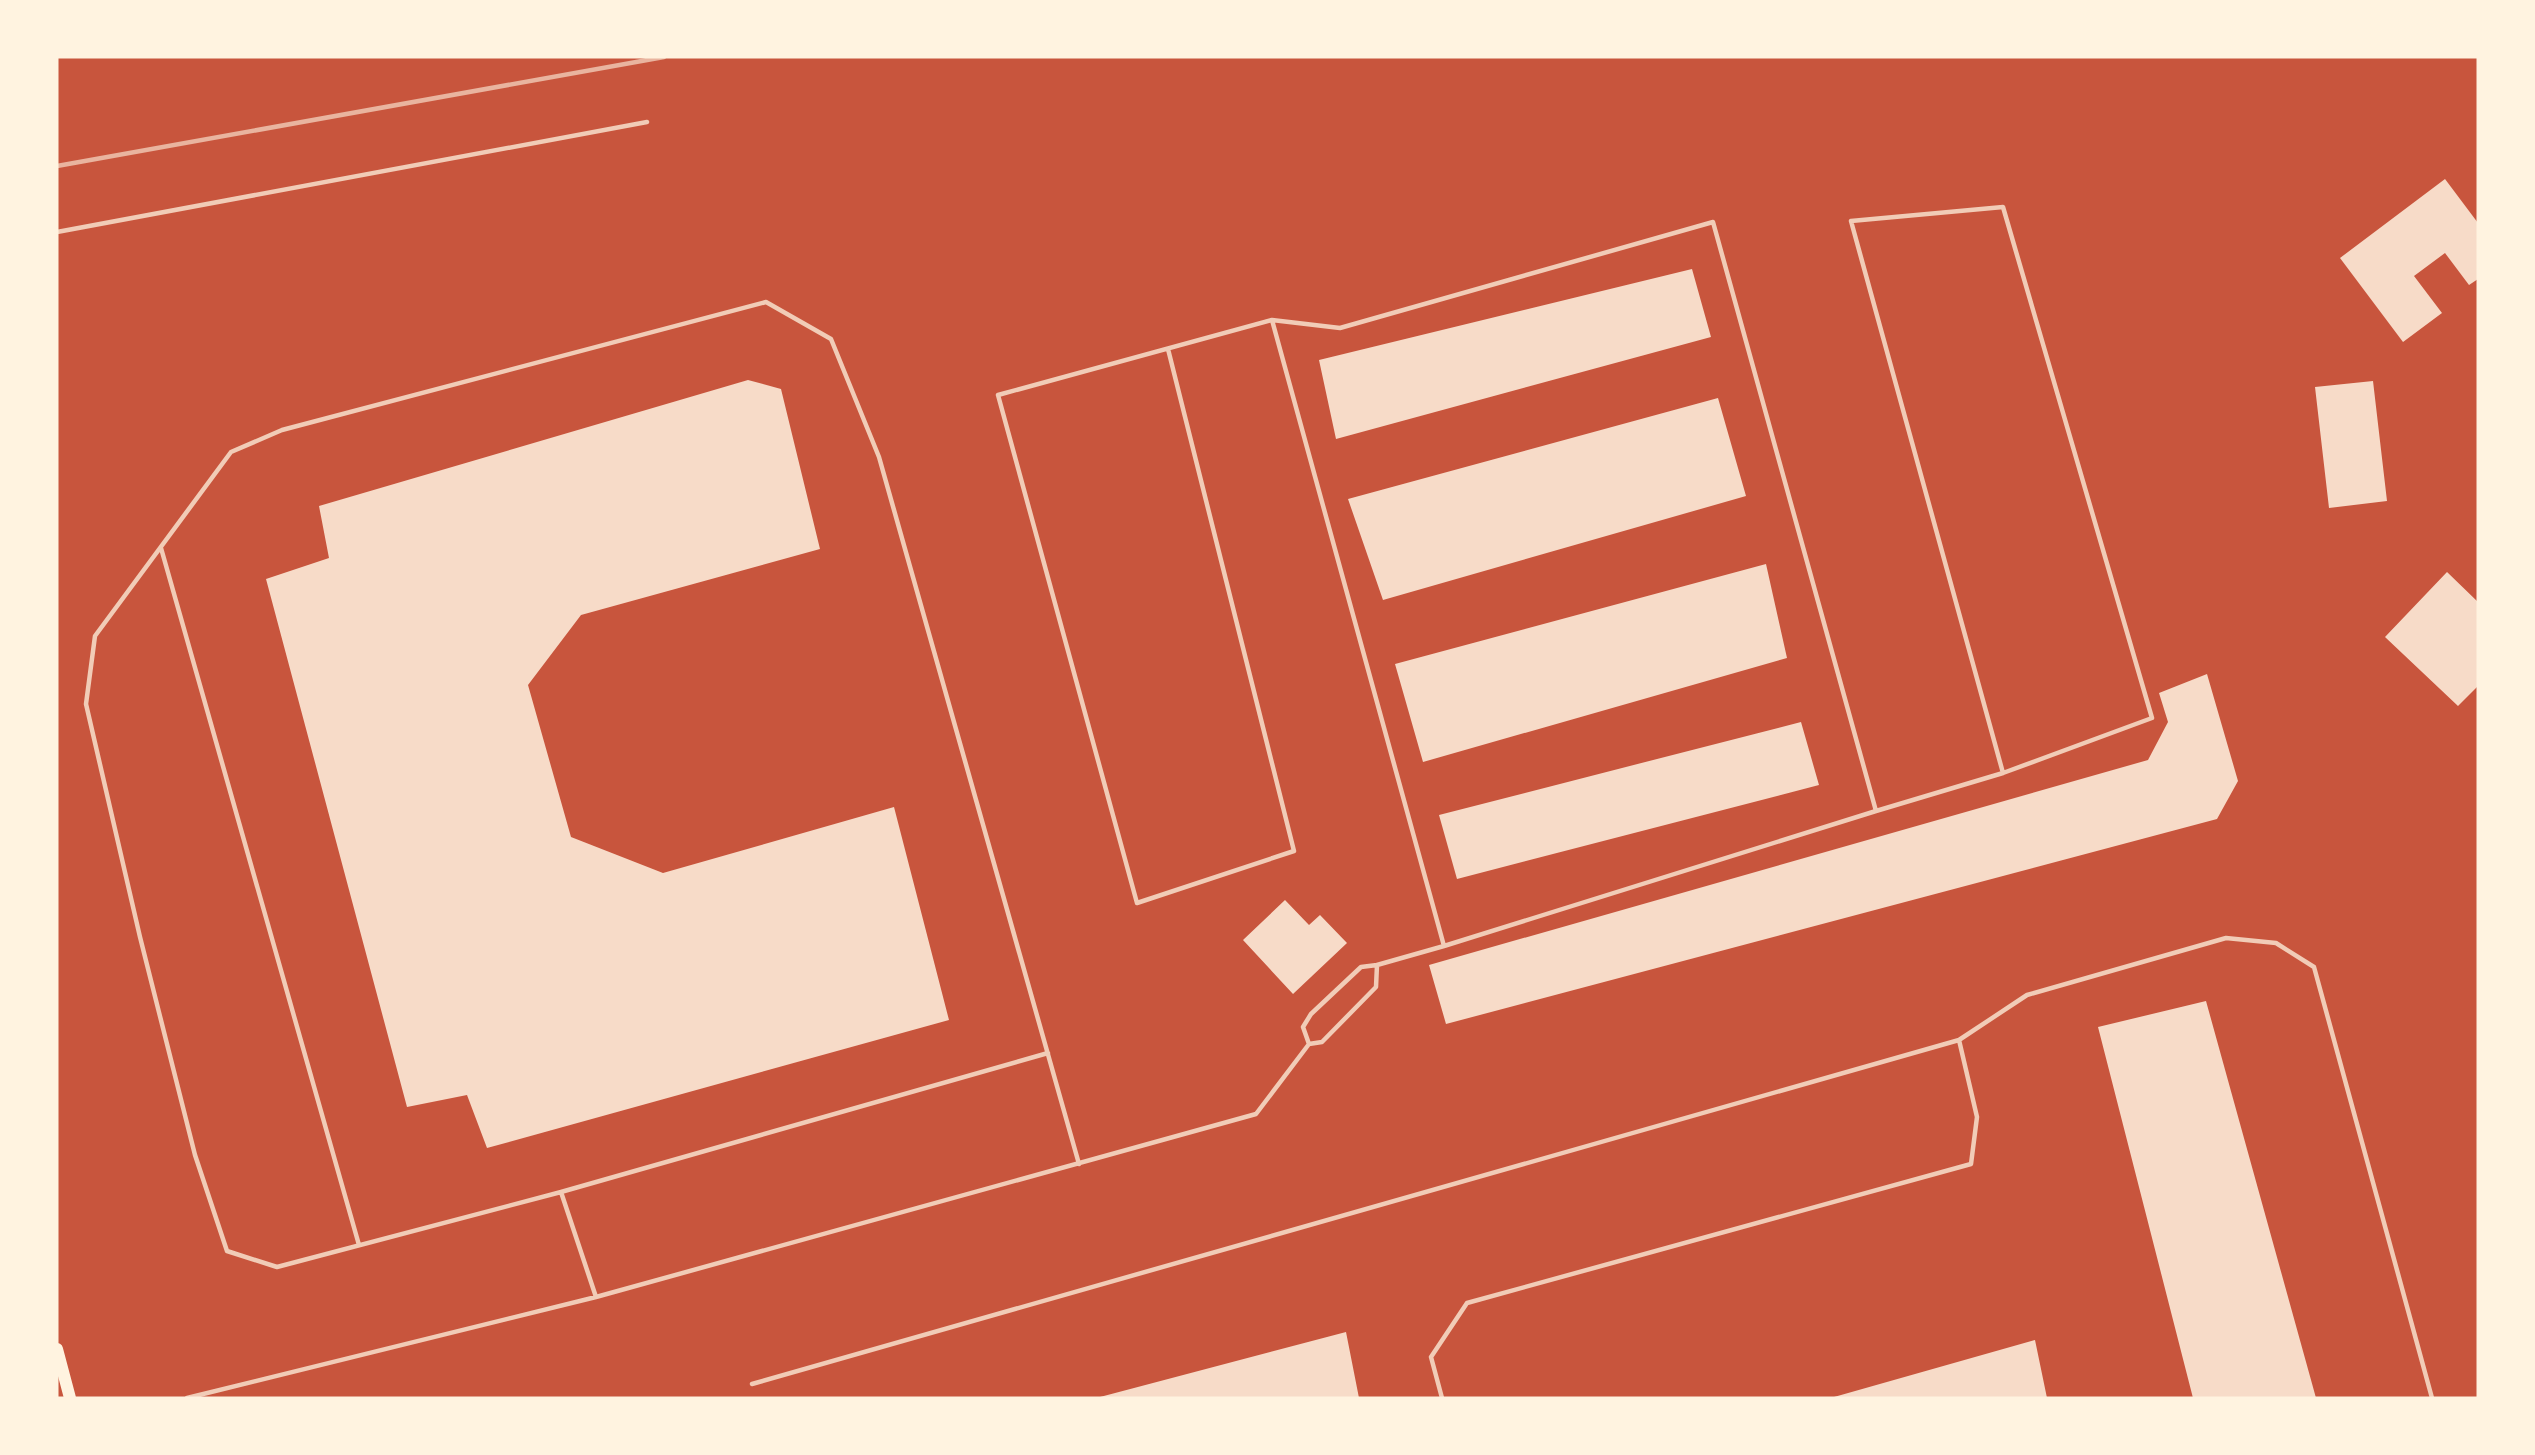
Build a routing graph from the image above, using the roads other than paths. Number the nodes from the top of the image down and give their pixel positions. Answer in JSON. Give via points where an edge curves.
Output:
{"nodes":[{"id":1,"x":647,"y":122,"type":"dead end"},
{"id":2,"x":57,"y":232,"type":"edge"},
{"id":3,"x":1272,"y":320,"type":"junction"},
{"id":4,"x":1168,"y":349,"type":"junction"},
{"id":5,"x":161,"y":548,"type":"junction"},
{"id":6,"x":2003,"y":773,"type":"junction"},
{"id":7,"x":1876,"y":811,"type":"junction"},
{"id":8,"x":1444,"y":946,"type":"junction"},
{"id":9,"x":1377,"y":965,"type":"junction"},
{"id":10,"x":1959,"y":1040,"type":"junction"},
{"id":11,"x":1309,"y":1044,"type":"junction"},
{"id":12,"x":1048,"y":1053,"type":"junction"},
{"id":13,"x":1079,"y":1164,"type":"junction"},
{"id":14,"x":561,"y":1192,"type":"junction"},
{"id":15,"x":359,"y":1245,"type":"junction"},
{"id":16,"x":596,"y":1297,"type":"junction"},
{"id":17,"x":57,"y":1348,"type":"edge"},
{"id":18,"x":752,"y":1384,"type":"dead end"},
{"id":19,"x":70,"y":1398,"type":"edge"},
{"id":20,"x":187,"y":1398,"type":"edge"},
{"id":21,"x":1443,"y":1398,"type":"edge"},
{"id":22,"x":2432,"y":1398,"type":"edge"}],
"edges":[{"from":1,"to":2,"type":"lane"},
{"from":3,"to":4,"type":"lane"},
{"from":3,"to":7,"type":"lane","via":[[1340,328],[1713,222]]},
{"from":3,"to":8,"type":"lane"},
{"from":4,"to":4,"type":"lane","via":[[998,395],[1137,903],[1294,851]]},
{"from":5,"to":12,"type":"lane","via":[[231,452],[282,430],[766,302],[831,339],[879,457]]},
{"from":5,"to":15,"type":"lane"},
{"from":5,"to":15,"type":"lane","via":[[95,636],[86,704],[195,1155],[227,1251],[277,1267]]},
{"from":6,"to":6,"type":"lane","via":[[1867,278],[1851,221],[2003,207],[2152,718]]},
{"from":6,"to":7,"type":"lane"},
{"from":7,"to":8,"type":"lane"},
{"from":8,"to":9,"type":"lane"},
{"from":9,"to":11,"type":"lane","via":[[1376,987],[1322,1042]]},
{"from":9,"to":11,"type":"lane","via":[[1362,967],[1311,1014],[1303,1027]]},
{"from":10,"to":18,"type":"lane"},
{"from":10,"to":21,"type":"lane","via":[[1977,1117],[1971,1164],[1467,1303],[1431,1357]]},
{"from":10,"to":22,"type":"lane","via":[[2027,995],[2226,938],[2276,943],[2314,967]]},
{"from":11,"to":13,"type":"lane","via":[[1256,1114]]},
{"from":12,"to":13,"type":"lane"},
{"from":12,"to":14,"type":"lane"},
{"from":13,"to":16,"type":"lane"},
{"from":14,"to":15,"type":"lane"},
{"from":14,"to":16,"type":"lane"},
{"from":16,"to":20,"type":"lane"},
{"from":17,"to":19,"type":"main road"}]}
